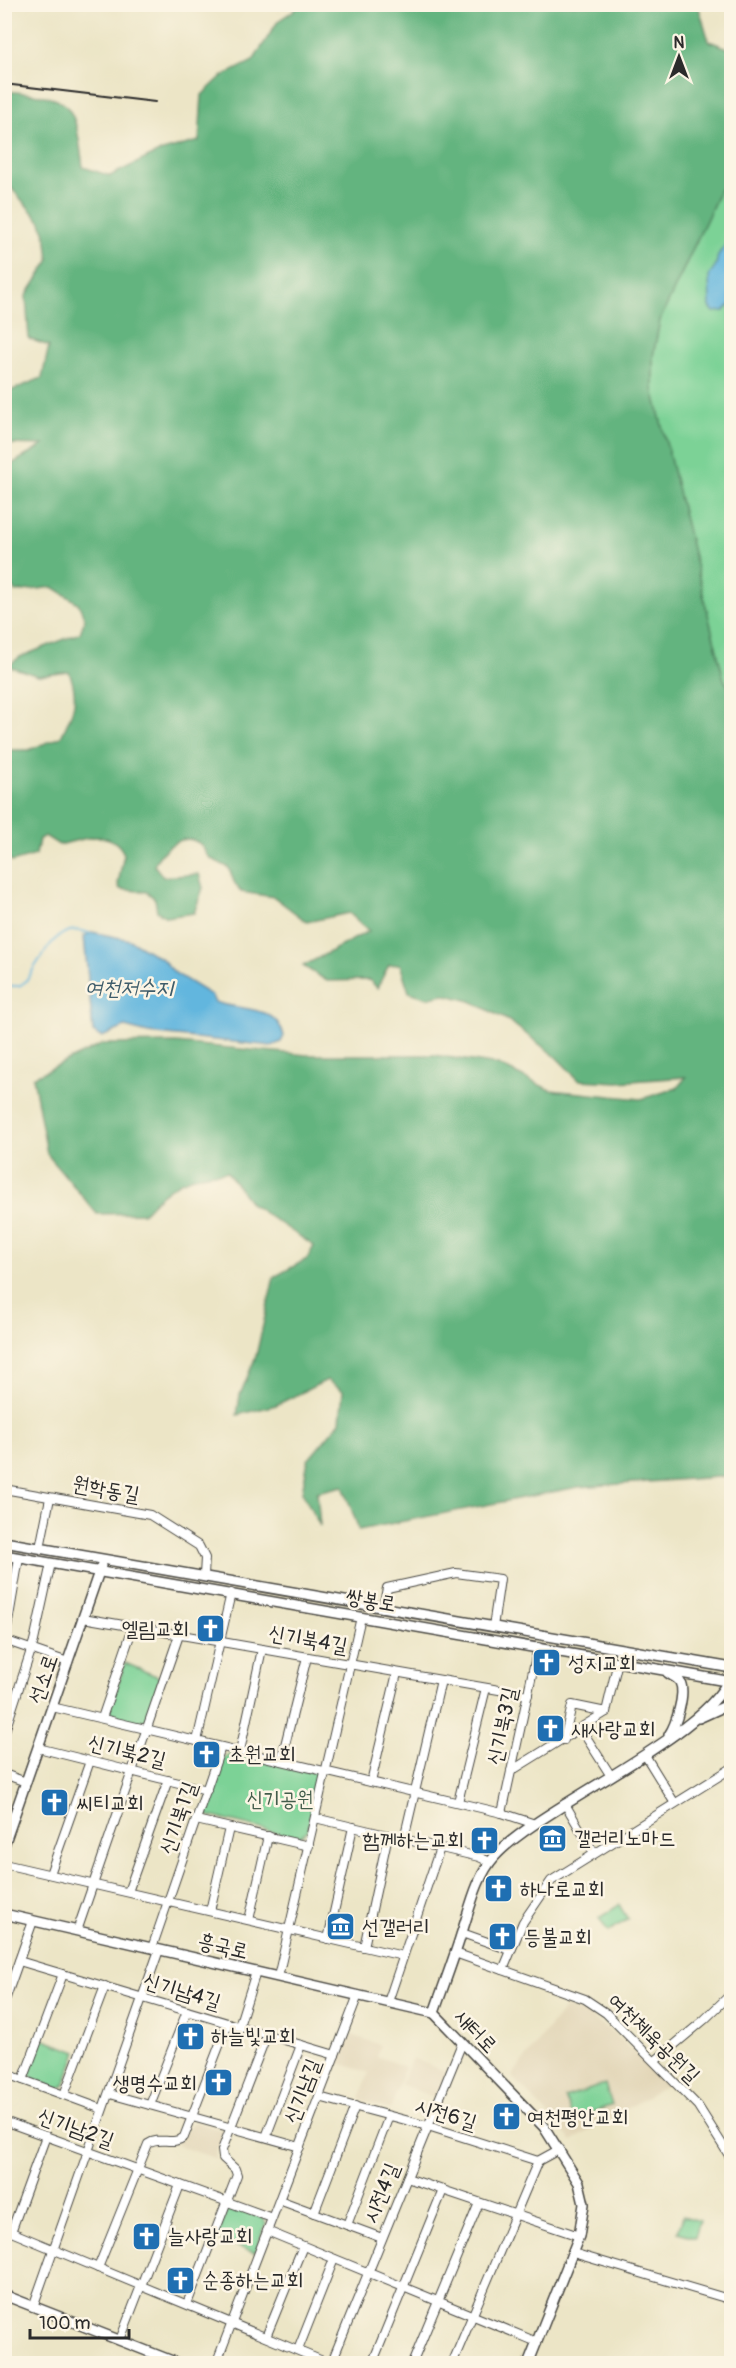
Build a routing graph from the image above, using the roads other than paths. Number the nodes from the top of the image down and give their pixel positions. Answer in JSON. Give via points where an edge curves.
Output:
{"nodes":[{"id":1,"x":4,"y":1489,"type":"edge"},
{"id":2,"x":50,"y":1498,"type":"junction"},
{"id":3,"x":4,"y":1542,"type":"edge"},
{"id":4,"x":40,"y":1548,"type":"junction"},
{"id":5,"x":4,"y":1555,"type":"edge"},
{"id":6,"x":19,"y":1558,"type":"junction"},
{"id":7,"x":104,"y":1559,"type":"junction"},
{"id":8,"x":51,"y":1563,"type":"junction"},
{"id":9,"x":100,"y":1571,"type":"junction"},
{"id":10,"x":204,"y":1575,"type":"junction"},
{"id":11,"x":231,"y":1593,"type":"junction"},
{"id":12,"x":383,"y":1608,"type":"junction"},
{"id":13,"x":361,"y":1617,"type":"junction"},
{"id":14,"x":83,"y":1618,"type":"junction"},
{"id":15,"x":133,"y":1627,"type":"junction"},
{"id":16,"x":493,"y":1627,"type":"junction"},
{"id":17,"x":178,"y":1635,"type":"junction"},
{"id":18,"x":5,"y":1640,"type":"edge"},
{"id":19,"x":221,"y":1642,"type":"junction"},
{"id":20,"x":538,"y":1647,"type":"junction"},
{"id":21,"x":31,"y":1649,"type":"junction"},
{"id":22,"x":262,"y":1649,"type":"junction"},
{"id":23,"x":307,"y":1657,"type":"junction"},
{"id":24,"x":618,"y":1661,"type":"junction"},
{"id":25,"x":68,"y":1662,"type":"junction"},
{"id":26,"x":350,"y":1665,"type":"junction"},
{"id":27,"x":732,"y":1668,"type":"edge"},
{"id":28,"x":661,"y":1669,"type":"junction"},
{"id":29,"x":397,"y":1672,"type":"junction"},
{"id":30,"x":441,"y":1680,"type":"junction"},
{"id":31,"x":730,"y":1682,"type":"edge"},
{"id":32,"x":486,"y":1688,"type":"junction"},
{"id":33,"x":528,"y":1695,"type":"junction"},
{"id":34,"x":732,"y":1703,"type":"edge"},
{"id":35,"x":52,"y":1707,"type":"junction"},
{"id":36,"x":606,"y":1712,"type":"junction"},
{"id":37,"x":102,"y":1718,"type":"junction"},
{"id":38,"x":691,"y":1721,"type":"junction"},
{"id":39,"x":146,"y":1729,"type":"junction"},
{"id":40,"x":581,"y":1729,"type":"junction"},
{"id":41,"x":4,"y":1734,"type":"edge"},
{"id":42,"x":667,"y":1738,"type":"junction"},
{"id":43,"x":564,"y":1740,"type":"junction"},
{"id":44,"x":198,"y":1741,"type":"junction"},
{"id":45,"x":221,"y":1746,"type":"junction"},
{"id":46,"x":38,"y":1748,"type":"junction"},
{"id":47,"x":240,"y":1751,"type":"junction"},
{"id":48,"x":645,"y":1755,"type":"junction"},
{"id":49,"x":90,"y":1761,"type":"junction"},
{"id":50,"x":281,"y":1761,"type":"junction"},
{"id":51,"x":732,"y":1768,"type":"edge"},
{"id":52,"x":132,"y":1771,"type":"junction"},
{"id":53,"x":326,"y":1771,"type":"junction"},
{"id":54,"x":511,"y":1771,"type":"junction"},
{"id":55,"x":4,"y":1774,"type":"edge"},
{"id":56,"x":611,"y":1776,"type":"junction"},
{"id":57,"x":168,"y":1780,"type":"junction"},
{"id":58,"x":26,"y":1782,"type":"junction"},
{"id":59,"x":371,"y":1782,"type":"junction"},
{"id":60,"x":207,"y":1790,"type":"junction"},
{"id":61,"x":414,"y":1792,"type":"junction"},
{"id":62,"x":458,"y":1802,"type":"junction"},
{"id":63,"x":674,"y":1802,"type":"junction"},
{"id":64,"x":565,"y":1804,"type":"junction"},
{"id":65,"x":502,"y":1813,"type":"junction"},
{"id":66,"x":315,"y":1818,"type":"junction"},
{"id":67,"x":196,"y":1820,"type":"junction"},
{"id":68,"x":535,"y":1824,"type":"junction"},
{"id":69,"x":353,"y":1827,"type":"junction"},
{"id":70,"x":229,"y":1828,"type":"junction"},
{"id":71,"x":388,"y":1835,"type":"junction"},
{"id":72,"x":268,"y":1836,"type":"junction"},
{"id":73,"x":404,"y":1839,"type":"junction"},
{"id":74,"x":4,"y":1845,"type":"edge"},
{"id":75,"x":309,"y":1846,"type":"junction"},
{"id":76,"x":440,"y":1848,"type":"junction"},
{"id":77,"x":594,"y":1853,"type":"junction"},
{"id":78,"x":490,"y":1862,"type":"junction"},
{"id":79,"x":4,"y":1864,"type":"edge"},
{"id":80,"x":50,"y":1874,"type":"junction"},
{"id":81,"x":93,"y":1884,"type":"junction"},
{"id":82,"x":128,"y":1892,"type":"junction"},
{"id":83,"x":168,"y":1902,"type":"junction"},
{"id":84,"x":210,"y":1911,"type":"junction"},
{"id":85,"x":4,"y":1914,"type":"edge"},
{"id":86,"x":249,"y":1920,"type":"junction"},
{"id":87,"x":33,"y":1921,"type":"junction"},
{"id":88,"x":289,"y":1930,"type":"junction"},
{"id":89,"x":77,"y":1931,"type":"junction"},
{"id":90,"x":462,"y":1933,"type":"junction"},
{"id":91,"x":328,"y":1939,"type":"junction"},
{"id":92,"x":364,"y":1947,"type":"junction"},
{"id":93,"x":156,"y":1949,"type":"junction"},
{"id":94,"x":510,"y":1950,"type":"junction"},
{"id":95,"x":455,"y":1953,"type":"junction"},
{"id":96,"x":403,"y":1956,"type":"junction"},
{"id":97,"x":19,"y":1961,"type":"junction"},
{"id":98,"x":503,"y":1970,"type":"junction"},
{"id":99,"x":256,"y":1972,"type":"junction"},
{"id":100,"x":63,"y":1974,"type":"junction"},
{"id":101,"x":278,"y":1977,"type":"junction"},
{"id":102,"x":105,"y":1986,"type":"junction"},
{"id":103,"x":732,"y":1993,"type":"edge"},
{"id":104,"x":358,"y":1995,"type":"junction"},
{"id":105,"x":142,"y":1997,"type":"junction"},
{"id":106,"x":388,"y":2002,"type":"junction"},
{"id":107,"x":4,"y":2003,"type":"edge"},
{"id":108,"x":187,"y":2011,"type":"junction"},
{"id":109,"x":434,"y":2013,"type":"junction"},
{"id":110,"x":228,"y":2023,"type":"junction"},
{"id":111,"x":239,"y":2026,"type":"junction"},
{"id":112,"x":267,"y":2034,"type":"junction"},
{"id":113,"x":462,"y":2043,"type":"junction"},
{"id":114,"x":301,"y":2044,"type":"junction"},
{"id":115,"x":336,"y":2055,"type":"junction"},
{"id":116,"x":655,"y":2061,"type":"junction"},
{"id":117,"x":4,"y":2073,"type":"edge"},
{"id":118,"x":23,"y":2080,"type":"junction"},
{"id":119,"x":110,"y":2094,"type":"junction"},
{"id":120,"x":64,"y":2095,"type":"junction"},
{"id":121,"x":319,"y":2097,"type":"junction"},
{"id":122,"x":150,"y":2105,"type":"junction"},
{"id":123,"x":355,"y":2106,"type":"junction"},
{"id":124,"x":102,"y":2109,"type":"junction"},
{"id":125,"x":192,"y":2116,"type":"junction"},
{"id":126,"x":389,"y":2116,"type":"junction"},
{"id":127,"x":5,"y":2124,"type":"edge"},
{"id":128,"x":428,"y":2126,"type":"junction"},
{"id":129,"x":231,"y":2127,"type":"junction"},
{"id":130,"x":46,"y":2136,"type":"junction"},
{"id":131,"x":266,"y":2137,"type":"junction"},
{"id":132,"x":300,"y":2147,"type":"junction"},
{"id":133,"x":560,"y":2149,"type":"junction"},
{"id":134,"x":87,"y":2151,"type":"junction"},
{"id":135,"x":732,"y":2160,"type":"edge"},
{"id":136,"x":538,"y":2161,"type":"junction"},
{"id":137,"x":136,"y":2169,"type":"junction"},
{"id":138,"x":407,"y":2178,"type":"junction"},
{"id":139,"x":180,"y":2185,"type":"junction"},
{"id":140,"x":443,"y":2190,"type":"junction"},
{"id":141,"x":279,"y":2200,"type":"junction"},
{"id":142,"x":227,"y":2202,"type":"junction"},
{"id":143,"x":479,"y":2202,"type":"junction"},
{"id":144,"x":314,"y":2213,"type":"junction"},
{"id":145,"x":515,"y":2215,"type":"junction"},
{"id":146,"x":272,"y":2218,"type":"junction"},
{"id":147,"x":347,"y":2225,"type":"junction"},
{"id":148,"x":8,"y":2231,"type":"edge"},
{"id":149,"x":267,"y":2231,"type":"junction"},
{"id":150,"x":579,"y":2236,"type":"junction"},
{"id":151,"x":382,"y":2238,"type":"junction"},
{"id":152,"x":303,"y":2246,"type":"junction"},
{"id":153,"x":53,"y":2249,"type":"junction"},
{"id":154,"x":573,"y":2253,"type":"junction"},
{"id":155,"x":334,"y":2259,"type":"junction"},
{"id":156,"x":98,"y":2268,"type":"junction"},
{"id":157,"x":368,"y":2273,"type":"junction"},
{"id":158,"x":141,"y":2286,"type":"junction"},
{"id":159,"x":403,"y":2287,"type":"junction"},
{"id":160,"x":4,"y":2295,"type":"edge"},
{"id":161,"x":732,"y":2300,"type":"edge"},
{"id":162,"x":438,"y":2301,"type":"junction"},
{"id":163,"x":187,"y":2304,"type":"junction"},
{"id":164,"x":33,"y":2307,"type":"junction"},
{"id":165,"x":472,"y":2316,"type":"junction"},
{"id":166,"x":232,"y":2323,"type":"junction"},
{"id":167,"x":266,"y":2337,"type":"junction"},
{"id":168,"x":120,"y":2340,"type":"junction"},
{"id":169,"x":537,"y":2342,"type":"junction"},
{"id":170,"x":298,"y":2350,"type":"junction"},
{"id":171,"x":180,"y":2364,"type":"edge"},
{"id":172,"x":216,"y":2364,"type":"edge"},
{"id":173,"x":330,"y":2364,"type":"edge"},
{"id":174,"x":372,"y":2364,"type":"edge"},
{"id":175,"x":412,"y":2364,"type":"edge"},
{"id":176,"x":452,"y":2364,"type":"edge"},
{"id":177,"x":528,"y":2364,"type":"edge"}],
"edges":[{"from":1,"to":2,"type":"street","name":"원학동길"},
{"from":2,"to":4,"type":"street"},
{"from":2,"to":10,"type":"street","name":"원학동길","via":[[150,1515],[199,1546],[205,1558]]},
{"from":3,"to":4,"type":"street","name":"쌍봉로"},
{"from":4,"to":7,"type":"street","name":"쌍봉로"},
{"from":5,"to":6,"type":"street","name":"쌍봉로"},
{"from":6,"to":8,"type":"street","name":"쌍봉로"},
{"from":6,"to":18,"type":"street"},
{"from":7,"to":9,"type":"street","name":"선소로"},
{"from":7,"to":10,"type":"street","name":"쌍봉로"},
{"from":8,"to":9,"type":"street","name":"쌍봉로"},
{"from":8,"to":21,"type":"street"},
{"from":9,"to":11,"type":"street","name":"쌍봉로"},
{"from":9,"to":14,"type":"street","name":"선소로"},
{"from":10,"to":12,"type":"street","name":"쌍봉로"},
{"from":11,"to":13,"type":"street","name":"쌍봉로"},
{"from":11,"to":19,"type":"street"},
{"from":12,"to":16,"type":"street","name":"쌍봉로"},
{"from":12,"to":16,"type":"street","via":[[387,1588],[456,1573],[500,1579]]},
{"from":13,"to":20,"type":"street","name":"쌍봉로"},
{"from":13,"to":26,"type":"street"},
{"from":14,"to":15,"type":"street","name":"신기북4길"},
{"from":14,"to":25,"type":"street","name":"선소로"},
{"from":15,"to":17,"type":"street","name":"신기북4길"},
{"from":15,"to":37,"type":"street"},
{"from":16,"to":27,"type":"street","name":"쌍봉로"},
{"from":17,"to":19,"type":"street","name":"신기북4길"},
{"from":17,"to":39,"type":"street"},
{"from":18,"to":21,"type":"street"},
{"from":19,"to":22,"type":"street","name":"신기북4길"},
{"from":19,"to":44,"type":"street"},
{"from":20,"to":24,"type":"street","name":"쌍봉로"},
{"from":20,"to":33,"type":"street","name":"신기북3길"},
{"from":21,"to":25,"type":"street"},
{"from":21,"to":41,"type":"street"},
{"from":22,"to":23,"type":"street","name":"신기북4길"},
{"from":22,"to":47,"type":"street"},
{"from":23,"to":26,"type":"street","name":"신기북4길"},
{"from":23,"to":50,"type":"street"},
{"from":24,"to":28,"type":"street","name":"쌍봉로"},
{"from":24,"to":36,"type":"street"},
{"from":25,"to":35,"type":"street","name":"선소로"},
{"from":26,"to":29,"type":"street","name":"신기북4길"},
{"from":26,"to":53,"type":"street"},
{"from":27,"to":31,"type":"street","name":"새터로"},
{"from":28,"to":31,"type":"street","name":"쌍봉로"},
{"from":28,"to":42,"type":"street","via":[[677,1678],[681,1686],[677,1721]]},
{"from":29,"to":30,"type":"street","name":"신기북4길"},
{"from":29,"to":59,"type":"street"},
{"from":30,"to":32,"type":"street","name":"신기북4길"},
{"from":30,"to":61,"type":"street"},
{"from":31,"to":38,"type":"street","name":"새터로"},
{"from":32,"to":33,"type":"street","name":"신기북4길"},
{"from":32,"to":62,"type":"street","name":"신기북3길"},
{"from":33,"to":54,"type":"street","name":"신기북3길"},
{"from":34,"to":38,"type":"street"},
{"from":35,"to":37,"type":"street"},
{"from":35,"to":46,"type":"street","name":"선소로"},
{"from":36,"to":40,"type":"street"},
{"from":36,"to":43,"type":"street","via":[[572,1705]]},
{"from":37,"to":39,"type":"street"},
{"from":38,"to":42,"type":"street","name":"새터로"},
{"from":39,"to":44,"type":"street"},
{"from":39,"to":52,"type":"street"},
{"from":40,"to":43,"type":"street"},
{"from":40,"to":56,"type":"street"},
{"from":42,"to":48,"type":"street","name":"새터로"},
{"from":43,"to":54,"type":"street"},
{"from":44,"to":45,"type":"street"},
{"from":45,"to":47,"type":"street"},
{"from":45,"to":60,"type":"street","name":"신기북1길"},
{"from":46,"to":49,"type":"street","name":"신기북2길"},
{"from":46,"to":58,"type":"street","name":"선소로"},
{"from":47,"to":50,"type":"street"},
{"from":48,"to":56,"type":"street","name":"새터로"},
{"from":48,"to":63,"type":"street"},
{"from":49,"to":52,"type":"street","name":"신기북2길"},
{"from":49,"to":80,"type":"street"},
{"from":50,"to":53,"type":"street"},
{"from":51,"to":63,"type":"street"},
{"from":52,"to":57,"type":"street","name":"신기북2길"},
{"from":52,"to":81,"type":"street"},
{"from":53,"to":59,"type":"street"},
{"from":53,"to":66,"type":"street"},
{"from":54,"to":65,"type":"street","name":"신기북3길"},
{"from":55,"to":58,"type":"street"},
{"from":56,"to":64,"type":"street","name":"새터로"},
{"from":57,"to":60,"type":"street","name":"신기북2길"},
{"from":57,"to":82,"type":"street","name":"신기북1길"},
{"from":58,"to":74,"type":"street","name":"선소로"},
{"from":59,"to":61,"type":"street"},
{"from":60,"to":67,"type":"street","name":"신기북1길"},
{"from":61,"to":62,"type":"street"},
{"from":61,"to":73,"type":"street"},
{"from":62,"to":65,"type":"street"},
{"from":63,"to":77,"type":"street"},
{"from":64,"to":68,"type":"street","name":"새터로"},
{"from":64,"to":77,"type":"street"},
{"from":65,"to":68,"type":"street"},
{"from":66,"to":69,"type":"street"},
{"from":66,"to":75,"type":"street"},
{"from":67,"to":70,"type":"street"},
{"from":67,"to":83,"type":"street","name":"신기북1길"},
{"from":68,"to":78,"type":"street","name":"새터로"},
{"from":69,"to":71,"type":"street"},
{"from":69,"to":91,"type":"street"},
{"from":70,"to":72,"type":"street"},
{"from":70,"to":84,"type":"street"},
{"from":71,"to":73,"type":"street"},
{"from":71,"to":92,"type":"street"},
{"from":72,"to":75,"type":"street"},
{"from":72,"to":86,"type":"street"},
{"from":73,"to":76,"type":"street"},
{"from":75,"to":88,"type":"street"},
{"from":76,"to":78,"type":"street"},
{"from":76,"to":96,"type":"street"},
{"from":77,"to":94,"type":"street","via":[[551,1881],[535,1900]]},
{"from":78,"to":90,"type":"street","name":"새터로","via":[[479,1881]]},
{"from":79,"to":80,"type":"street"},
{"from":80,"to":81,"type":"street"},
{"from":81,"to":82,"type":"street"},
{"from":81,"to":89,"type":"street"},
{"from":82,"to":83,"type":"street"},
{"from":83,"to":84,"type":"street"},
{"from":83,"to":93,"type":"street","name":"신기북1길"},
{"from":84,"to":86,"type":"street"},
{"from":85,"to":87,"type":"street","name":"흥국로"},
{"from":86,"to":88,"type":"street"},
{"from":87,"to":89,"type":"street","name":"흥국로"},
{"from":87,"to":97,"type":"street"},
{"from":88,"to":91,"type":"street"},
{"from":88,"to":101,"type":"street"},
{"from":89,"to":93,"type":"street","name":"흥국로"},
{"from":90,"to":94,"type":"street"},
{"from":90,"to":95,"type":"street","name":"새터로"},
{"from":91,"to":92,"type":"street"},
{"from":92,"to":96,"type":"street"},
{"from":93,"to":99,"type":"street","name":"흥국로"},
{"from":93,"to":105,"type":"street","name":"신기북1길"},
{"from":94,"to":98,"type":"street"},
{"from":95,"to":98,"type":"street","name":"여천체육공원길"},
{"from":95,"to":109,"type":"street","name":"새터로"},
{"from":96,"to":106,"type":"street"},
{"from":97,"to":100,"type":"street","name":"신기남4길"},
{"from":97,"to":107,"type":"street"},
{"from":98,"to":116,"type":"street","name":"여천체육공원길","via":[[585,1999],[619,2024]]},
{"from":99,"to":101,"type":"street","name":"흥국로"},
{"from":99,"to":111,"type":"street"},
{"from":100,"to":102,"type":"street","name":"신기남4길"},
{"from":100,"to":118,"type":"street"},
{"from":101,"to":104,"type":"street","name":"흥국로"},
{"from":102,"to":105,"type":"street","name":"신기남4길"},
{"from":102,"to":120,"type":"street"},
{"from":103,"to":116,"type":"street"},
{"from":104,"to":106,"type":"street","name":"흥국로"},
{"from":104,"to":115,"type":"street","name":"신기남길"},
{"from":105,"to":108,"type":"street","name":"신기남4길"},
{"from":105,"to":119,"type":"street","name":"신기북1길"},
{"from":106,"to":109,"type":"street","name":"흥국로"},
{"from":108,"to":110,"type":"street","name":"신기남4길"},
{"from":108,"to":122,"type":"street"},
{"from":109,"to":113,"type":"street","name":"새터로"},
{"from":110,"to":111,"type":"street","name":"신기남4길"},
{"from":110,"to":125,"type":"street"},
{"from":111,"to":112,"type":"street","name":"신기남4길"},
{"from":112,"to":114,"type":"street","name":"신기남4길"},
{"from":112,"to":129,"type":"street"},
{"from":113,"to":128,"type":"street","name":"시전4길"},
{"from":113,"to":133,"type":"street","name":"새터로","via":[[544,2127]]},
{"from":114,"to":115,"type":"street","name":"신기남4길"},
{"from":114,"to":131,"type":"street"},
{"from":115,"to":121,"type":"street","name":"신기남길"},
{"from":116,"to":135,"type":"street","name":"여천체육공원길","via":[[698,2106]]},
{"from":117,"to":118,"type":"street"},
{"from":118,"to":120,"type":"street"},
{"from":119,"to":122,"type":"street"},
{"from":119,"to":124,"type":"street","name":"신기북1길"},
{"from":120,"to":124,"type":"street"},
{"from":121,"to":123,"type":"street","name":"시전6길"},
{"from":121,"to":132,"type":"street","name":"신기남길"},
{"from":122,"to":125,"type":"street"},
{"from":123,"to":126,"type":"street","name":"시전6길"},
{"from":123,"to":144,"type":"street"},
{"from":124,"to":134,"type":"street","name":"신기북1길"},
{"from":125,"to":129,"type":"street"},
{"from":125,"to":137,"type":"street","name":"신기남2길","via":[[184,2137],[174,2142],[150,2142]]},
{"from":126,"to":128,"type":"street","name":"시전6길"},
{"from":126,"to":147,"type":"street","name":"시전4길"},
{"from":127,"to":130,"type":"street","name":"신기남2길"},
{"from":128,"to":136,"type":"street","name":"시전6길"},
{"from":128,"to":138,"type":"street","name":"시전4길"},
{"from":129,"to":131,"type":"street"},
{"from":129,"to":142,"type":"street","via":[[222,2155],[237,2173]]},
{"from":130,"to":134,"type":"street","name":"신기남2길"},
{"from":130,"to":148,"type":"street"},
{"from":131,"to":132,"type":"street"},
{"from":132,"to":141,"type":"street","name":"신기남길"},
{"from":133,"to":136,"type":"street"},
{"from":133,"to":150,"type":"street","name":"새터로","via":[[578,2177],[582,2192],[584,2212]]},
{"from":134,"to":137,"type":"street","name":"신기남2길"},
{"from":134,"to":153,"type":"street","name":"신기북1길"},
{"from":136,"to":145,"type":"street"},
{"from":137,"to":139,"type":"street","name":"신기남2길"},
{"from":137,"to":156,"type":"street"},
{"from":138,"to":140,"type":"street"},
{"from":138,"to":151,"type":"street","name":"시전4길"},
{"from":139,"to":142,"type":"street","name":"신기남2길"},
{"from":139,"to":158,"type":"street"},
{"from":140,"to":143,"type":"street"},
{"from":140,"to":159,"type":"street"},
{"from":141,"to":144,"type":"street"},
{"from":141,"to":146,"type":"street","name":"신기남길"},
{"from":142,"to":146,"type":"street","name":"신기남2길"},
{"from":142,"to":163,"type":"street"},
{"from":143,"to":145,"type":"street"},
{"from":143,"to":162,"type":"street"},
{"from":144,"to":147,"type":"street"},
{"from":145,"to":150,"type":"street"},
{"from":145,"to":165,"type":"street"},
{"from":146,"to":149,"type":"street","name":"신기남길"},
{"from":147,"to":151,"type":"street"},
{"from":148,"to":153,"type":"street"},
{"from":149,"to":152,"type":"street"},
{"from":149,"to":166,"type":"street","name":"신기남길"},
{"from":150,"to":154,"type":"street","name":"새터로"},
{"from":151,"to":157,"type":"street","name":"시전4길"},
{"from":152,"to":155,"type":"street"},
{"from":152,"to":167,"type":"street"},
{"from":153,"to":156,"type":"street"},
{"from":153,"to":164,"type":"street","name":"신기북1길"},
{"from":154,"to":161,"type":"street"},
{"from":154,"to":169,"type":"street","name":"새터로"},
{"from":155,"to":157,"type":"street"},
{"from":155,"to":170,"type":"street"},
{"from":156,"to":158,"type":"street"},
{"from":157,"to":159,"type":"street"},
{"from":157,"to":173,"type":"street","name":"시전4길"},
{"from":158,"to":163,"type":"street"},
{"from":158,"to":168,"type":"street"},
{"from":159,"to":162,"type":"street"},
{"from":159,"to":174,"type":"street"},
{"from":160,"to":164,"type":"street"},
{"from":162,"to":165,"type":"street"},
{"from":162,"to":175,"type":"street"},
{"from":163,"to":166,"type":"street"},
{"from":164,"to":168,"type":"street"},
{"from":165,"to":169,"type":"street"},
{"from":165,"to":176,"type":"street"},
{"from":166,"to":167,"type":"street"},
{"from":166,"to":172,"type":"street","name":"신기남길"},
{"from":167,"to":170,"type":"street"},
{"from":168,"to":171,"type":"street"},
{"from":169,"to":177,"type":"street","name":"새터로"},
{"from":170,"to":173,"type":"street"}]}
